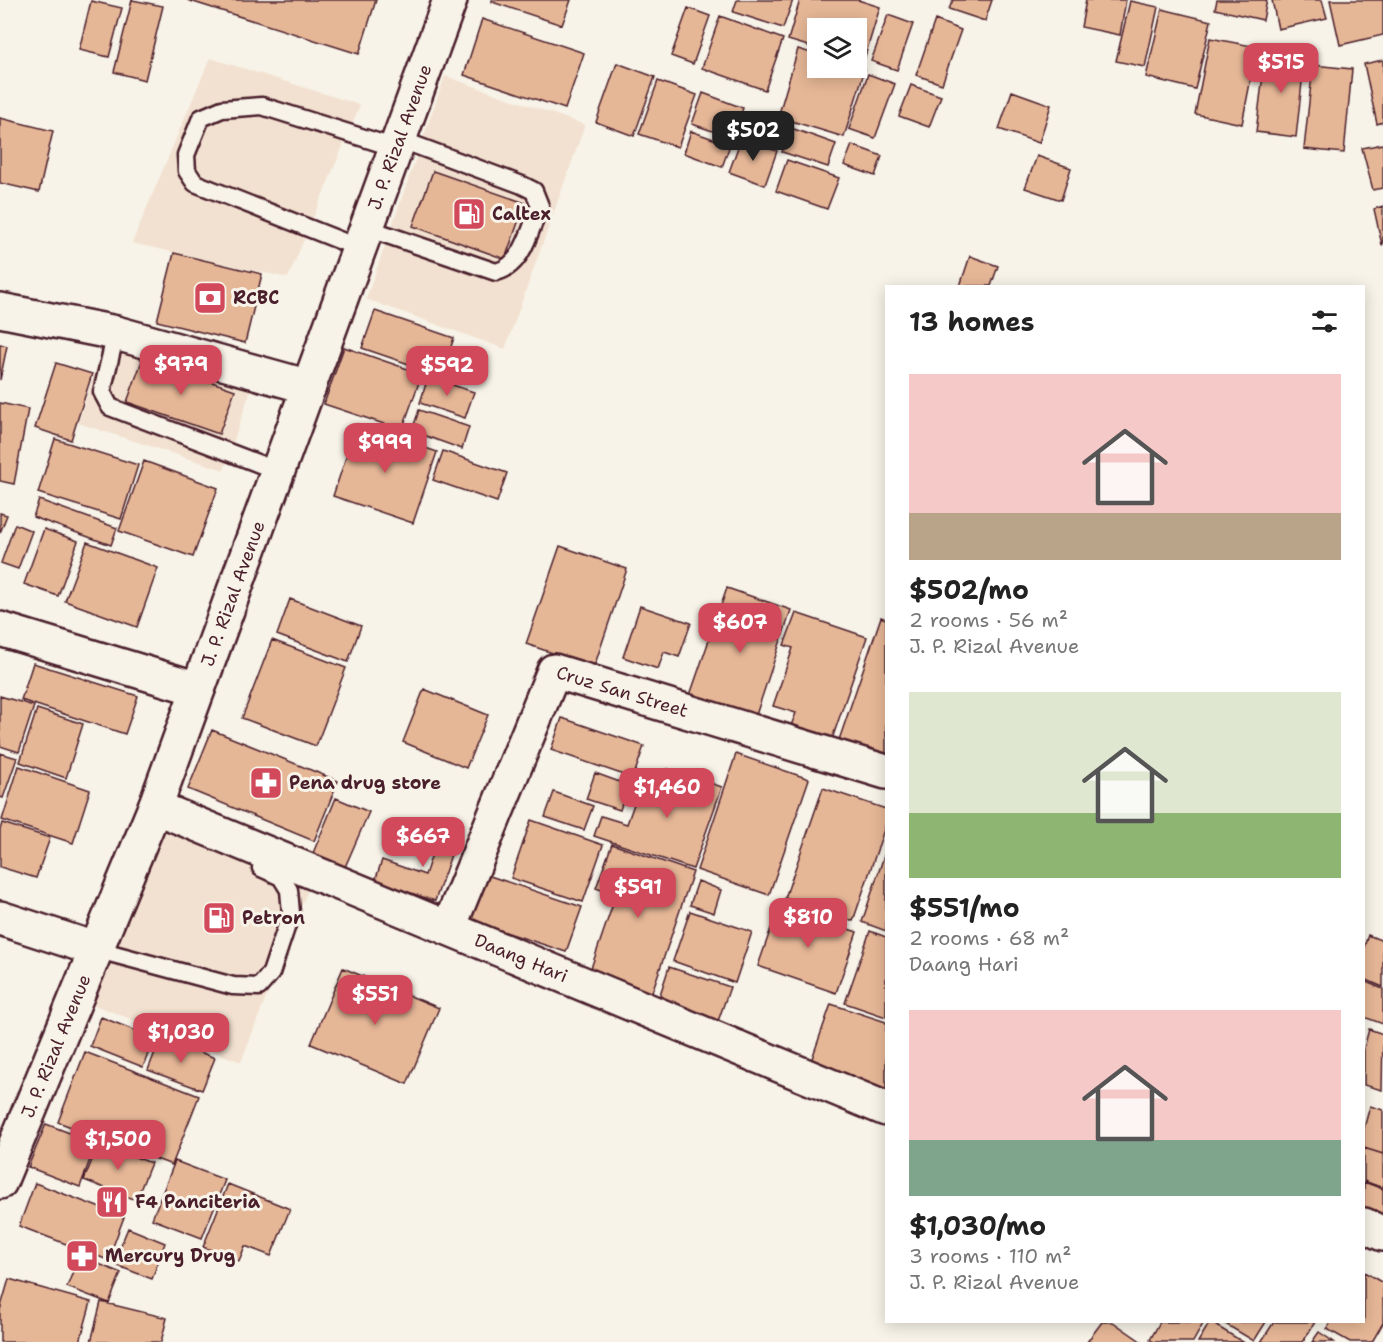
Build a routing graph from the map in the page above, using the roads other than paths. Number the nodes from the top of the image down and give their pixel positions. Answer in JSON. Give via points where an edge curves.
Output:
{"nodes":[{"id":1,"x":450,"y":0,"type":"edge"},
{"id":2,"x":398,"y":144,"type":"junction"},
{"id":3,"x":363,"y":238,"type":"junction"},
{"id":4,"x":0,"y":310,"type":"edge"},
{"id":5,"x":116,"y":333,"type":"junction"},
{"id":6,"x":309,"y":387,"type":"junction"},
{"id":7,"x":278,"y":471,"type":"junction"},
{"id":8,"x":0,"y":629,"type":"edge"},
{"id":9,"x":198,"y":689,"type":"junction"},
{"id":10,"x":885,"y":772,"type":"edge"},
{"id":11,"x":152,"y":815,"type":"junction"},
{"id":12,"x":0,"y":918,"type":"edge"},
{"id":13,"x":449,"y":927,"type":"junction"},
{"id":14,"x":95,"y":949,"type":"junction"},
{"id":15,"x":885,"y":1109,"type":"edge"},
{"id":16,"x":0,"y":1182,"type":"edge"},
{"id":17,"x":1365,"y":1225,"type":"edge"},
{"id":18,"x":1383,"y":1234,"type":"edge"}],
"edges":[{"from":1,"to":2,"type":"street","name":"J. P. Rizal Avenue"},
{"from":2,"to":3,"type":"street","name":"J. P. Rizal Avenue"},
{"from":2,"to":3,"type":"lane","via":[[522,185],[534,191],[540,206],[520,254],[508,270],[496,272]]},
{"from":2,"to":3,"type":"lane","via":[[262,106],[222,109],[201,118],[186,155],[187,171],[195,183]]},
{"from":3,"to":6,"type":"street","name":"J. P. Rizal Avenue"},
{"from":4,"to":5,"type":"street"},
{"from":5,"to":6,"type":"street"},
{"from":5,"to":7,"type":"lane","via":[[102,392],[110,407]]},
{"from":6,"to":7,"type":"street","name":"J. P. Rizal Avenue"},
{"from":7,"to":9,"type":"street","name":"J. P. Rizal Avenue"},
{"from":8,"to":9,"type":"street"},
{"from":9,"to":11,"type":"street","name":"J. P. Rizal Avenue"},
{"from":10,"to":13,"type":"street","name":"Cruz San Street","via":[[554,671]]},
{"from":11,"to":13,"type":"street","name":"Daang Hari"},
{"from":11,"to":14,"type":"street","name":"J. P. Rizal Avenue"},
{"from":11,"to":14,"type":"lane","via":[[188,838],[281,877],[289,890],[291,913],[271,973],[259,987],[233,986]]},
{"from":12,"to":14,"type":"street"},
{"from":13,"to":15,"type":"street","name":"Daang Hari"},
{"from":14,"to":16,"type":"street","name":"J. P. Rizal Avenue"},
{"from":17,"to":18,"type":"street"}]}
